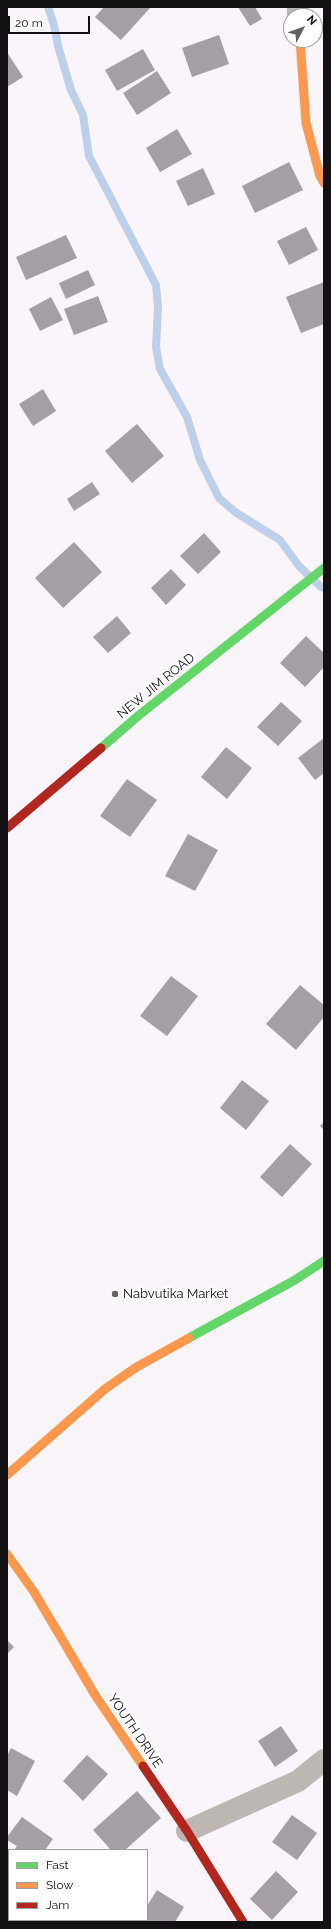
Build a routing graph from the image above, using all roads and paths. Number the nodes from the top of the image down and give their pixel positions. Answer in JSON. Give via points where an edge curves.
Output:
{"nodes":[{"id":1,"x":301,"y":48,"type":"edge"},
{"id":2,"x":324,"y":183,"type":"edge"},
{"id":3,"x":324,"y":568,"type":"edge"},
{"id":4,"x":7,"y":828,"type":"edge"},
{"id":5,"x":324,"y":1261,"type":"edge"},
{"id":6,"x":7,"y":1475,"type":"edge"},
{"id":7,"x":7,"y":1554,"type":"edge"},
{"id":8,"x":324,"y":1760,"type":"edge"},
{"id":9,"x":187,"y":1831,"type":"junction"},
{"id":10,"x":243,"y":1922,"type":"edge"}],
"edges":[{"from":1,"to":2,"type":"street","via":[[306,123]]},
{"from":3,"to":4,"type":"street","name":"NEW JIM ROAD","via":[[138,716]]},
{"from":5,"to":6,"type":"street","via":[[295,1280],[135,1368],[105,1389]]},
{"from":7,"to":9,"type":"street","name":"YOUTH DRIVE","via":[[34,1592],[96,1695]]},
{"from":8,"to":9,"type":"street","via":[[298,1781]]},
{"from":9,"to":10,"type":"street","name":"YOUTH DRIVE"}]}
